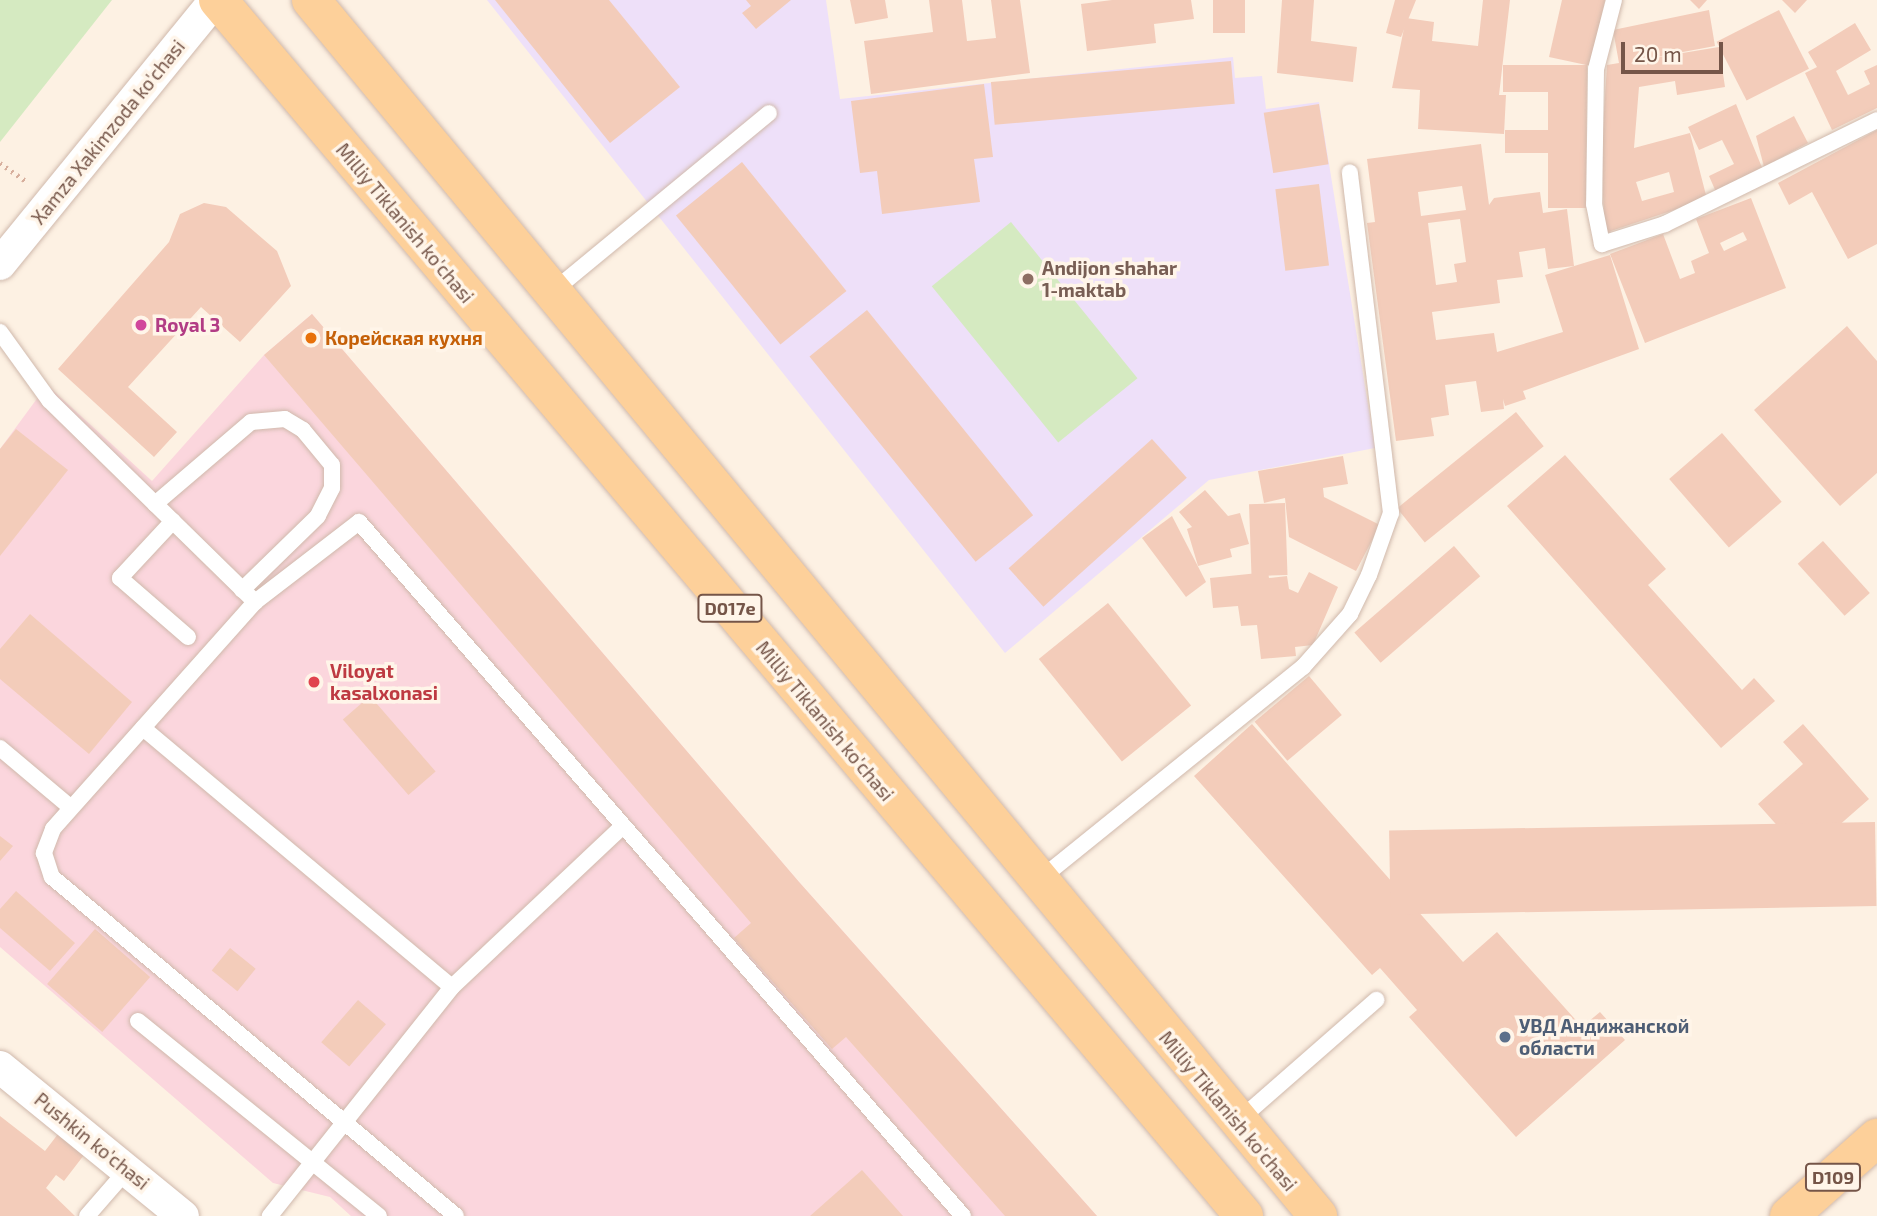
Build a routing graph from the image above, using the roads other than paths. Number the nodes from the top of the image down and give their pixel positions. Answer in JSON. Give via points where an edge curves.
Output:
{"nodes":[{"id":1,"x":216,"y":0,"type":"edge"},
{"id":2,"x":311,"y":0,"type":"edge"},
{"id":3,"x":1614,"y":0,"type":"edge"},
{"id":4,"x":769,"y":113,"type":"dead end"},
{"id":5,"x":1877,"y":120,"type":"edge"},
{"id":6,"x":1350,"y":172,"type":"dead end"},
{"id":7,"x":0,"y":264,"type":"edge"},
{"id":8,"x":552,"y":292,"type":"junction"},
{"id":9,"x":0,"y":332,"type":"edge"},
{"id":10,"x":155,"y":503,"type":"junction"},
{"id":11,"x":173,"y":521,"type":"junction"},
{"id":12,"x":242,"y":590,"type":"junction"},
{"id":13,"x":255,"y":602,"type":"junction"},
{"id":14,"x":188,"y":637,"type":"dead end"},
{"id":15,"x":143,"y":728,"type":"junction"},
{"id":16,"x":0,"y":748,"type":"edge"},
{"id":17,"x":70,"y":807,"type":"junction"},
{"id":18,"x":623,"y":826,"type":"junction"},
{"id":19,"x":1038,"y":882,"type":"junction"},
{"id":20,"x":452,"y":987,"type":"junction"},
{"id":21,"x":1376,"y":1000,"type":"dead end"},
{"id":22,"x":138,"y":1021,"type":"dead end"},
{"id":23,"x":0,"y":1066,"type":"edge"},
{"id":24,"x":340,"y":1122,"type":"junction"},
{"id":25,"x":1236,"y":1122,"type":"junction"},
{"id":26,"x":1877,"y":1138,"type":"edge"},
{"id":27,"x":316,"y":1164,"type":"junction"},
{"id":28,"x":127,"y":1170,"type":"junction"},
{"id":29,"x":166,"y":1210,"type":"edge"},
{"id":30,"x":87,"y":1216,"type":"edge"},
{"id":31,"x":270,"y":1216,"type":"edge"},
{"id":32,"x":379,"y":1216,"type":"edge"},
{"id":33,"x":456,"y":1216,"type":"edge"},
{"id":34,"x":962,"y":1216,"type":"edge"},
{"id":35,"x":1244,"y":1216,"type":"edge"},
{"id":36,"x":1318,"y":1216,"type":"edge"},
{"id":37,"x":1789,"y":1216,"type":"edge"}],
"edges":[{"from":1,"to":7,"type":"street","name":"Xamza Xakimzoda ko'chasi"},
{"from":1,"to":35,"type":"main road","name":"Milliy Tiklanish ko'chasi","number":"D017e"},
{"from":2,"to":8,"type":"main road","name":"Milliy Tiklanish ko'chasi","number":"D017e"},
{"from":3,"to":5,"type":"lane","via":[[1596,69],[1594,204],[1602,244],[1665,224]]},
{"from":4,"to":8,"type":"lane"},
{"from":6,"to":19,"type":"lane","via":[[1391,513],[1369,575],[1350,614],[1303,667]]},
{"from":8,"to":19,"type":"main road","name":"Milliy Tiklanish ko'chasi","number":"D017e"},
{"from":9,"to":10,"type":"lane","via":[[49,400]]},
{"from":10,"to":11,"type":"lane"},
{"from":10,"to":12,"type":"lane","via":[[251,422],[285,419],[303,430],[332,465],[332,488],[318,516]]},
{"from":11,"to":12,"type":"lane"},
{"from":11,"to":14,"type":"lane","via":[[120,578]]},
{"from":12,"to":13,"type":"lane"},
{"from":13,"to":15,"type":"lane"},
{"from":13,"to":18,"type":"lane","via":[[359,522]]},
{"from":15,"to":17,"type":"lane"},
{"from":15,"to":20,"type":"lane"},
{"from":16,"to":17,"type":"lane"},
{"from":17,"to":24,"type":"lane","via":[[44,853],[52,877]]},
{"from":18,"to":20,"type":"lane"},
{"from":18,"to":34,"type":"lane"},
{"from":19,"to":25,"type":"main road","name":"Milliy Tiklanish ko'chasi","number":"D017e"},
{"from":20,"to":24,"type":"lane"},
{"from":21,"to":25,"type":"lane"},
{"from":22,"to":27,"type":"lane"},
{"from":23,"to":28,"type":"street","name":"Pushkin ko'chasi"},
{"from":24,"to":27,"type":"lane"},
{"from":24,"to":33,"type":"lane"},
{"from":25,"to":36,"type":"main road","name":"Milliy Tiklanish ko'chasi","number":"D017e"},
{"from":26,"to":37,"type":"main road","number":"D109"},
{"from":27,"to":31,"type":"lane"},
{"from":27,"to":32,"type":"lane"},
{"from":28,"to":29,"type":"street","name":"Pushkin ko'chasi"},
{"from":28,"to":30,"type":"lane"}]}
